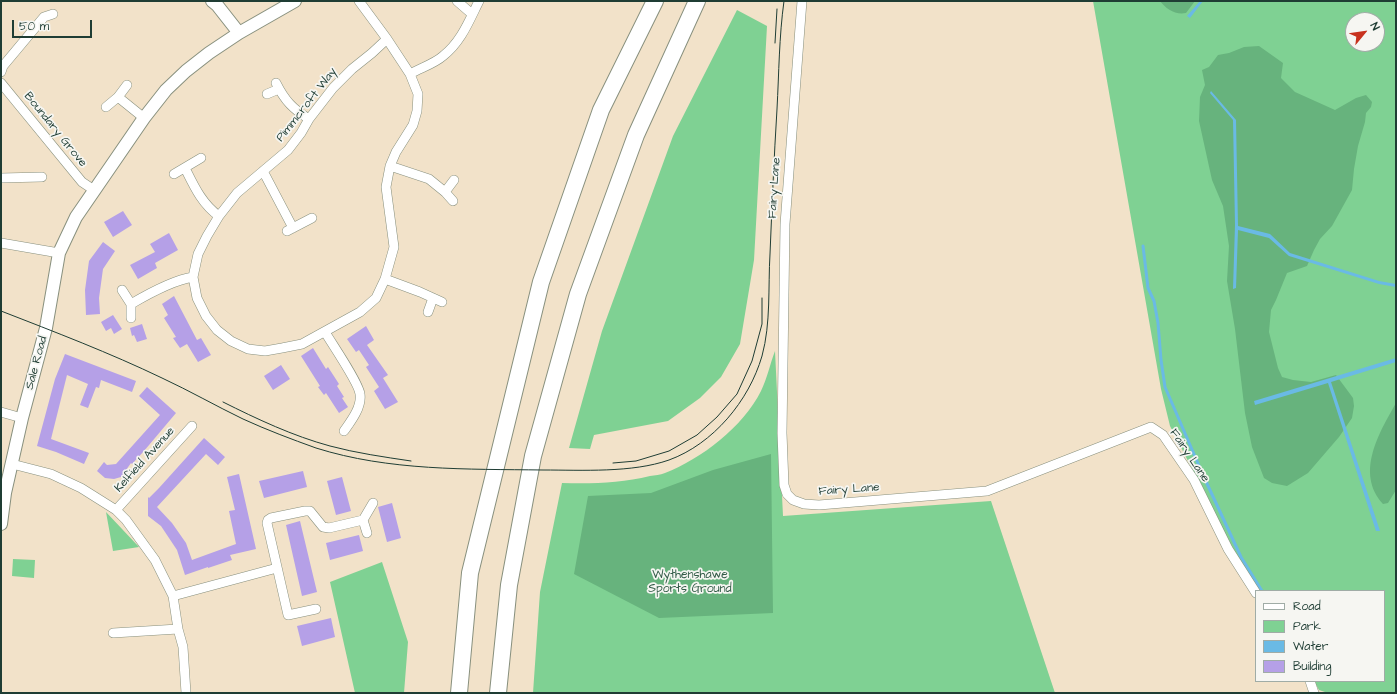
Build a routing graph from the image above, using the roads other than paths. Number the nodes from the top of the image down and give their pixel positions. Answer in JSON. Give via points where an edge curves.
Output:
{"nodes":[{"id":1,"x":295,"y":1,"type":"edge"},
{"id":2,"x":359,"y":1,"type":"edge"},
{"id":3,"x":457,"y":1,"type":"edge"},
{"id":4,"x":479,"y":1,"type":"edge"},
{"id":5,"x":654,"y":1,"type":"edge"},
{"id":6,"x":697,"y":1,"type":"edge"},
{"id":7,"x":802,"y":1,"type":"edge"},
{"id":8,"x":217,"y":2,"type":"edge"},
{"id":9,"x":53,"y":14,"type":"dead end"},
{"id":10,"x":472,"y":14,"type":"junction"},
{"id":11,"x":239,"y":33,"type":"junction"},
{"id":12,"x":387,"y":39,"type":"junction"},
{"id":13,"x":1,"y":72,"type":"edge"},
{"id":14,"x":410,"y":74,"type":"junction"},
{"id":15,"x":1,"y":82,"type":"edge"},
{"id":16,"x":127,"y":85,"type":"dead end"},
{"id":17,"x":267,"y":94,"type":"dead end"},
{"id":18,"x":118,"y":97,"type":"junction"},
{"id":19,"x":106,"y":107,"type":"dead end"},
{"id":20,"x":144,"y":118,"type":"junction"},
{"id":21,"x":310,"y":119,"type":"junction"},
{"id":22,"x":201,"y":158,"type":"dead end"},
{"id":23,"x":390,"y":166,"type":"junction"},
{"id":24,"x":185,"y":168,"type":"junction"},
{"id":25,"x":263,"y":171,"type":"junction"},
{"id":26,"x":174,"y":174,"type":"dead end"},
{"id":27,"x":42,"y":177,"type":"dead end"},
{"id":28,"x":1,"y":178,"type":"edge"},
{"id":29,"x":454,"y":180,"type":"dead end"},
{"id":30,"x":94,"y":190,"type":"junction"},
{"id":31,"x":445,"y":192,"type":"junction"},
{"id":32,"x":453,"y":201,"type":"dead end"},
{"id":33,"x":219,"y":216,"type":"junction"},
{"id":34,"x":312,"y":218,"type":"dead end"},
{"id":35,"x":1,"y":243,"type":"edge"},
{"id":36,"x":59,"y":253,"type":"junction"},
{"id":37,"x":193,"y":277,"type":"junction"},
{"id":38,"x":385,"y":280,"type":"junction"},
{"id":39,"x":122,"y":290,"type":"dead end"},
{"id":40,"x":432,"y":298,"type":"junction"},
{"id":41,"x":442,"y":302,"type":"dead end"},
{"id":42,"x":131,"y":304,"type":"junction"},
{"id":43,"x":428,"y":312,"type":"dead end"},
{"id":44,"x":131,"y":318,"type":"dead end"},
{"id":45,"x":325,"y":332,"type":"junction"},
{"id":46,"x":1,"y":412,"type":"edge"},
{"id":47,"x":22,"y":418,"type":"junction"},
{"id":48,"x":192,"y":426,"type":"dead end"},
{"id":49,"x":344,"y":430,"type":"dead end"},
{"id":50,"x":12,"y":464,"type":"junction"},
{"id":51,"x":374,"y":502,"type":"dead end"},
{"id":52,"x":116,"y":510,"type":"junction"},
{"id":53,"x":363,"y":520,"type":"junction"},
{"id":54,"x":1,"y":524,"type":"edge"},
{"id":55,"x":367,"y":533,"type":"dead end"},
{"id":56,"x":277,"y":568,"type":"junction"},
{"id":57,"x":1255,"y":591,"type":"edge"},
{"id":58,"x":173,"y":596,"type":"junction"},
{"id":59,"x":316,"y":609,"type":"dead end"},
{"id":60,"x":178,"y":629,"type":"junction"},
{"id":61,"x":113,"y":633,"type":"dead end"},
{"id":62,"x":1310,"y":682,"type":"edge"},
{"id":63,"x":186,"y":693,"type":"edge"},
{"id":64,"x":459,"y":693,"type":"edge"},
{"id":65,"x":498,"y":693,"type":"edge"},
{"id":66,"x":1314,"y":693,"type":"edge"}],
"edges":[{"from":1,"to":11,"type":"main road","name":"Sale Road"},
{"from":2,"to":12,"type":"street","name":"Pimmcroft Way"},
{"from":3,"to":10,"type":"street"},
{"from":4,"to":10,"type":"street"},
{"from":5,"to":64,"type":"highway","via":[[601,110],[541,282],[470,573]]},
{"from":6,"to":65,"type":"highway","via":[[636,135],[576,302],[533,456],[508,585]]},
{"from":7,"to":57,"type":"street","name":"Fairy Lane","via":[[785,224],[782,433],[784,485],[788,494],[793,500],[804,504],[819,505],[988,491],[1151,427],[1163,435],[1194,480],[1228,549]]},
{"from":8,"to":11,"type":"main road"},
{"from":9,"to":13,"type":"street","via":[[44,17],[3,66]]},
{"from":10,"to":14,"type":"street","via":[[463,34],[442,58]]},
{"from":11,"to":20,"type":"main road","name":"Sale Road","via":[[186,71],[166,90]]},
{"from":12,"to":14,"type":"street","name":"Pimmcroft Way"},
{"from":12,"to":21,"type":"street","name":"Pimmcroft Way","via":[[338,83]]},
{"from":14,"to":23,"type":"street","name":"Pimmcroft Way","via":[[418,94],[417,111],[413,125]]},
{"from":15,"to":30,"type":"street","name":"Boundary Grove","via":[[82,182]]},
{"from":16,"to":18,"type":"street"},
{"from":17,"to":21,"type":"street","via":[[277,86],[295,110]]},
{"from":18,"to":19,"type":"street"},
{"from":18,"to":20,"type":"street"},
{"from":20,"to":30,"type":"main road","name":"Sale Road"},
{"from":21,"to":25,"type":"street","name":"Pimmcroft Way","via":[[288,150]]},
{"from":22,"to":24,"type":"street"},
{"from":23,"to":31,"type":"street","via":[[429,179]]},
{"from":23,"to":38,"type":"street","name":"Pimmcroft Way","via":[[386,187],[394,247]]},
{"from":24,"to":26,"type":"street"},
{"from":24,"to":33,"type":"street","via":[[201,198],[210,210]]},
{"from":25,"to":33,"type":"street","name":"Pimmcroft Way","via":[[237,193]]},
{"from":25,"to":34,"type":"street","via":[[290,229]]},
{"from":27,"to":28,"type":"street"},
{"from":29,"to":31,"type":"street"},
{"from":30,"to":36,"type":"main road","name":"Sale Road","via":[[76,217]]},
{"from":31,"to":32,"type":"street"},
{"from":33,"to":37,"type":"street","name":"Pimmcroft Way","via":[[198,254]]},
{"from":35,"to":36,"type":"street"},
{"from":36,"to":47,"type":"main road","name":"Sale Road","via":[[45,334]]},
{"from":37,"to":42,"type":"street","via":[[182,279]]},
{"from":37,"to":45,"type":"street","name":"Pimmcroft Way","via":[[197,298],[206,316],[217,330],[231,341],[248,349],[265,351],[302,344]]},
{"from":38,"to":40,"type":"street"},
{"from":38,"to":45,"type":"street","name":"Pimmcroft Way","via":[[376,298],[360,312]]},
{"from":39,"to":42,"type":"street"},
{"from":40,"to":41,"type":"street"},
{"from":40,"to":43,"type":"street"},
{"from":42,"to":44,"type":"street"},
{"from":45,"to":49,"type":"street","via":[[360,394],[354,416]]},
{"from":46,"to":47,"type":"street"},
{"from":47,"to":50,"type":"main road","name":"Sale Road"},
{"from":48,"to":52,"type":"street","name":"Kelfield Avenue"},
{"from":50,"to":52,"type":"street","via":[[51,474],[85,490]]},
{"from":50,"to":54,"type":"main road","name":"Sale Road"},
{"from":51,"to":53,"type":"street"},
{"from":52,"to":58,"type":"street","via":[[155,560]]},
{"from":53,"to":55,"type":"street"},
{"from":53,"to":56,"type":"street","via":[[329,528],[323,527],[310,511],[271,518],[267,523]]},
{"from":56,"to":58,"type":"street"},
{"from":56,"to":59,"type":"street","via":[[288,615]]},
{"from":58,"to":60,"type":"street"},
{"from":60,"to":61,"type":"street"},
{"from":60,"to":63,"type":"street","via":[[183,647]]},
{"from":62,"to":66,"type":"street"}]}
